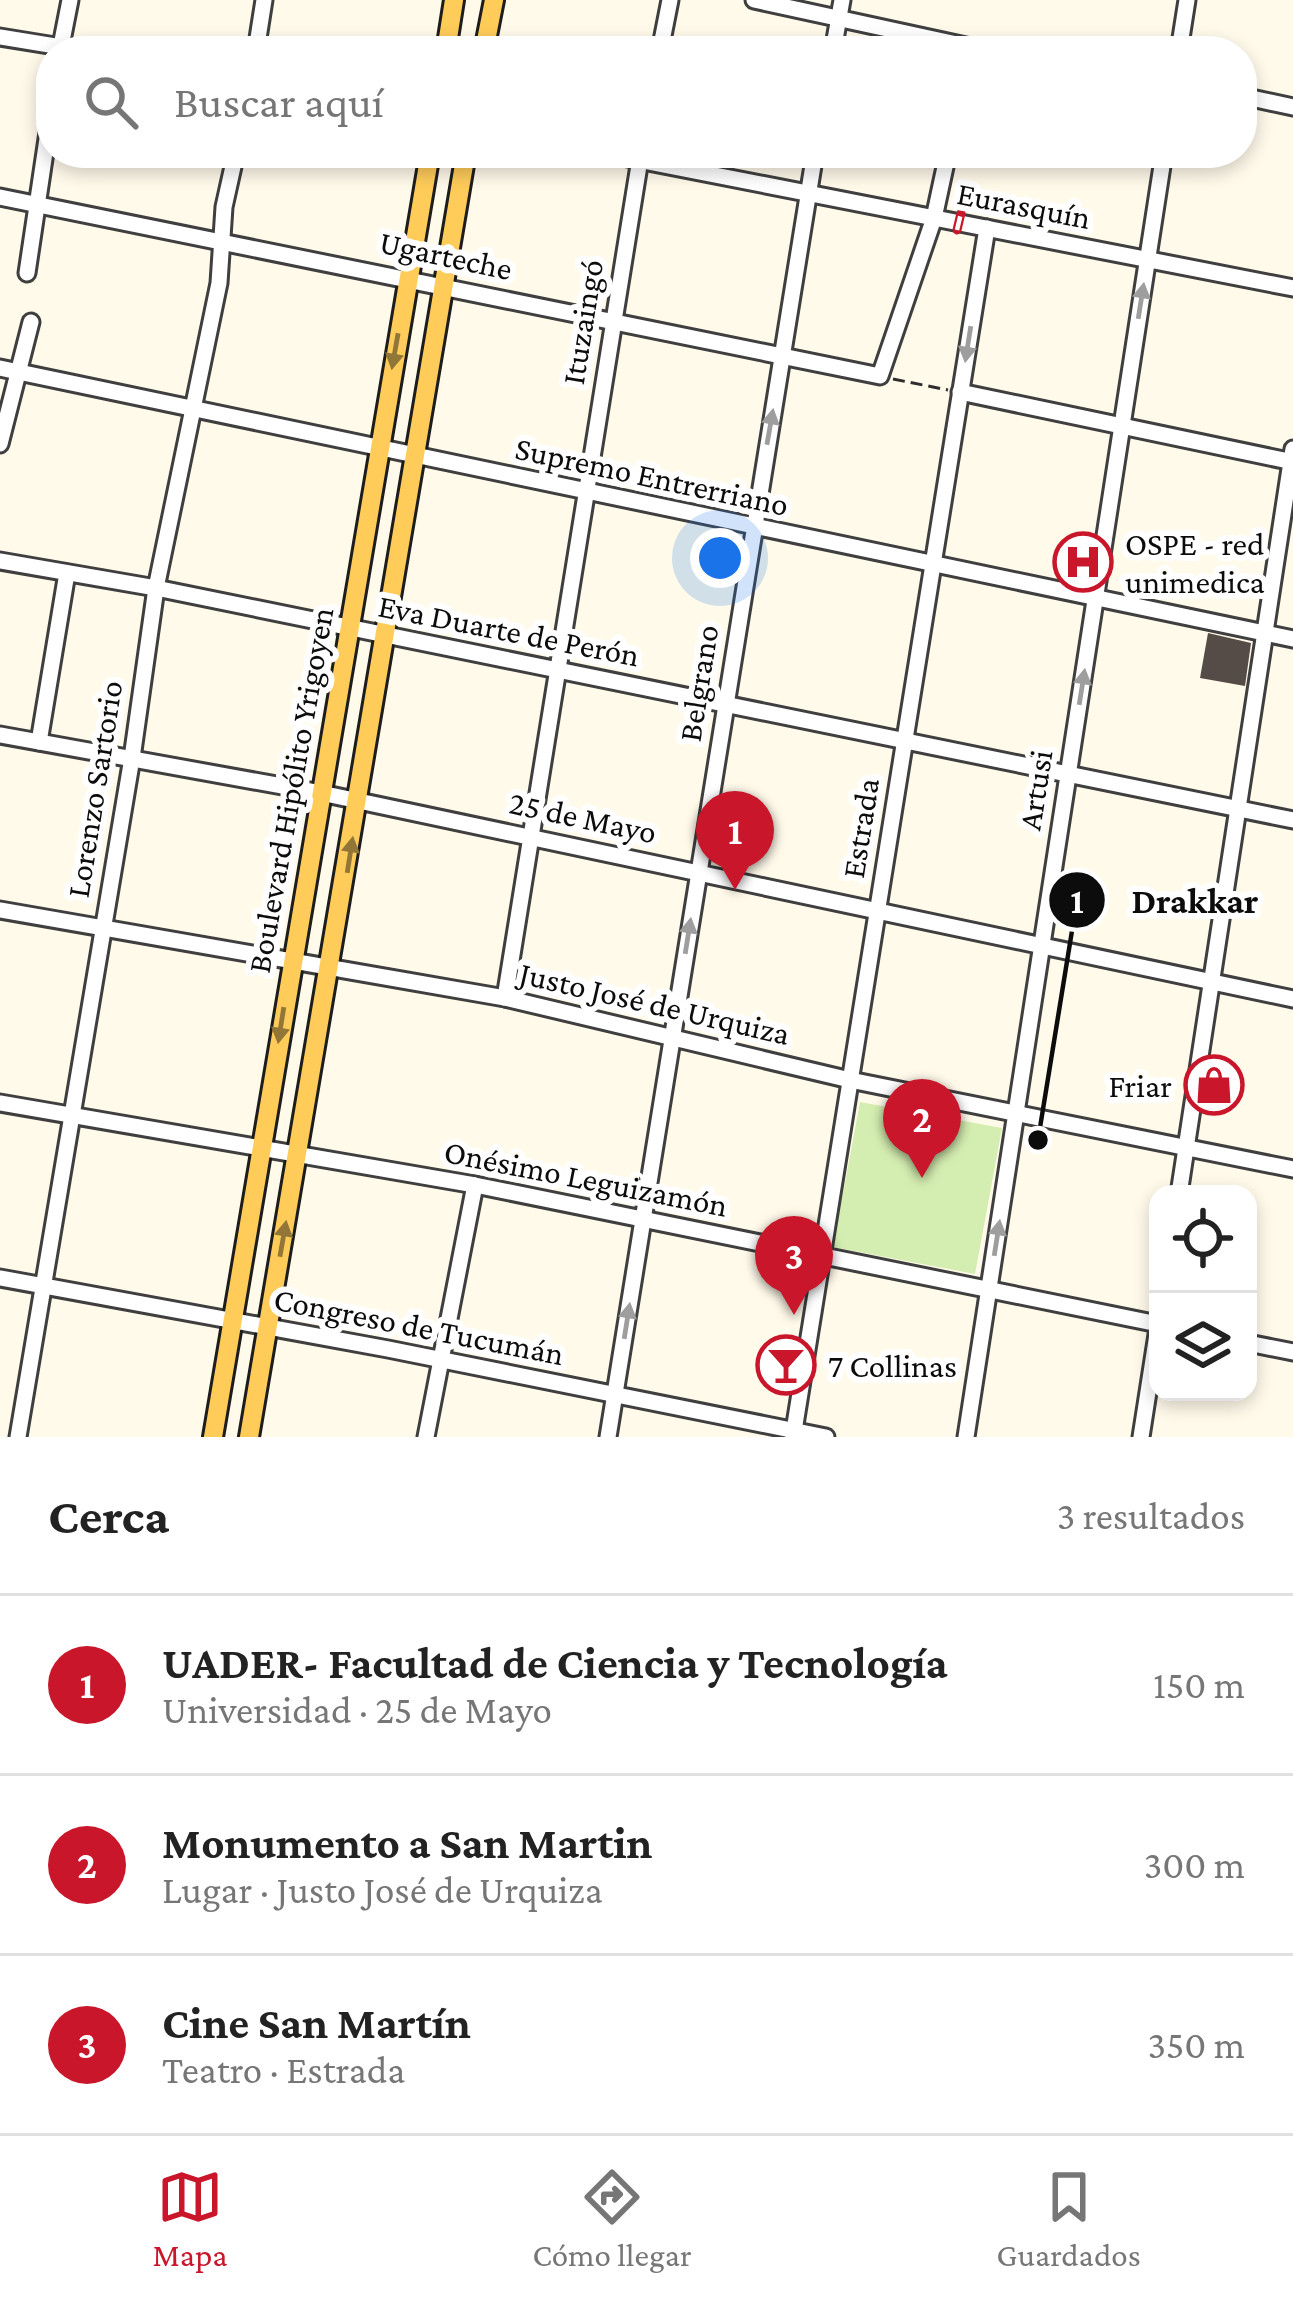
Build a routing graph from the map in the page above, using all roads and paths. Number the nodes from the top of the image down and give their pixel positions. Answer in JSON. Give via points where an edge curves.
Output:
{"nodes":[{"id":1,"x":70,"y":0,"type":"edge"},
{"id":2,"x":264,"y":0,"type":"edge"},
{"id":3,"x":454,"y":0,"type":"edge"},
{"id":4,"x":494,"y":0,"type":"edge"},
{"id":5,"x":670,"y":0,"type":"edge"},
{"id":6,"x":754,"y":0,"type":"edge"},
{"id":7,"x":842,"y":0,"type":"edge"},
{"id":8,"x":1187,"y":0,"type":"edge"},
{"id":9,"x":839,"y":18,"type":"junction"},
{"id":10,"x":63,"y":36,"type":"edge"},
{"id":11,"x":258,"y":36,"type":"edge"},
{"id":12,"x":448,"y":36,"type":"edge"},
{"id":13,"x":487,"y":36,"type":"edge"},
{"id":14,"x":663,"y":36,"type":"edge"},
{"id":15,"x":836,"y":36,"type":"edge"},
{"id":16,"x":917,"y":36,"type":"edge"},
{"id":17,"x":1181,"y":36,"type":"edge"},
{"id":18,"x":0,"y":37,"type":"edge"},
{"id":19,"x":36,"y":44,"type":"edge"},
{"id":20,"x":1257,"y":99,"type":"edge"},
{"id":21,"x":1293,"y":107,"type":"edge"},
{"id":22,"x":42,"y":168,"type":"edge"},
{"id":23,"x":233,"y":168,"type":"edge"},
{"id":24,"x":427,"y":168,"type":"edge"},
{"id":25,"x":464,"y":168,"type":"edge"},
{"id":26,"x":638,"y":168,"type":"edge"},
{"id":27,"x":690,"y":168,"type":"edge"},
{"id":28,"x":812,"y":168,"type":"edge"},
{"id":29,"x":945,"y":168,"type":"edge"},
{"id":30,"x":1162,"y":168,"type":"edge"},
{"id":31,"x":807,"y":194,"type":"junction"},
{"id":32,"x":0,"y":197,"type":"edge"},
{"id":33,"x":37,"y":204,"type":"junction"},
{"id":34,"x":934,"y":218,"type":"junction"},
{"id":35,"x":987,"y":228,"type":"junction"},
{"id":36,"x":224,"y":242,"type":"junction"},
{"id":37,"x":1148,"y":259,"type":"junction"},
{"id":38,"x":27,"y":272,"type":"dead end"},
{"id":39,"x":408,"y":278,"type":"junction"},
{"id":40,"x":444,"y":285,"type":"junction"},
{"id":41,"x":1293,"y":287,"type":"edge"},
{"id":42,"x":612,"y":321,"type":"junction"},
{"id":43,"x":31,"y":322,"type":"dead end"},
{"id":44,"x":782,"y":357,"type":"junction"},
{"id":45,"x":0,"y":368,"type":"edge"},
{"id":46,"x":19,"y":371,"type":"junction"},
{"id":47,"x":880,"y":376,"type":"junction"},
{"id":48,"x":960,"y":392,"type":"junction"},
{"id":49,"x":192,"y":406,"type":"junction"},
{"id":50,"x":1122,"y":426,"type":"junction"},
{"id":51,"x":0,"y":444,"type":"edge"},
{"id":52,"x":379,"y":448,"type":"junction"},
{"id":53,"x":416,"y":456,"type":"junction"},
{"id":54,"x":1292,"y":458,"type":"edge"},
{"id":55,"x":586,"y":493,"type":"junction"},
{"id":56,"x":753,"y":528,"type":"junction"},
{"id":57,"x":0,"y":561,"type":"edge"},
{"id":58,"x":933,"y":564,"type":"junction"},
{"id":59,"x":67,"y":573,"type":"junction"},
{"id":60,"x":156,"y":589,"type":"junction"},
{"id":61,"x":1095,"y":598,"type":"junction"},
{"id":62,"x":349,"y":628,"type":"junction"},
{"id":63,"x":1265,"y":633,"type":"junction"},
{"id":64,"x":385,"y":635,"type":"junction"},
{"id":65,"x":1293,"y":639,"type":"edge"},
{"id":66,"x":560,"y":670,"type":"junction"},
{"id":67,"x":724,"y":704,"type":"junction"},
{"id":68,"x":0,"y":735,"type":"edge"},
{"id":69,"x":904,"y":740,"type":"junction"},
{"id":70,"x":39,"y":742,"type":"junction"},
{"id":71,"x":132,"y":758,"type":"junction"},
{"id":72,"x":1068,"y":774,"type":"junction"},
{"id":73,"x":321,"y":794,"type":"junction"},
{"id":74,"x":358,"y":801,"type":"junction"},
{"id":75,"x":1238,"y":809,"type":"junction"},
{"id":76,"x":1293,"y":820,"type":"edge"},
{"id":77,"x":532,"y":837,"type":"junction"},
{"id":78,"x":699,"y":872,"type":"junction"},
{"id":79,"x":0,"y":910,"type":"edge"},
{"id":80,"x":877,"y":912,"type":"junction"},
{"id":81,"x":103,"y":925,"type":"junction"},
{"id":82,"x":1041,"y":949,"type":"junction"},
{"id":83,"x":291,"y":959,"type":"junction"},
{"id":84,"x":332,"y":966,"type":"junction"},
{"id":85,"x":1211,"y":983,"type":"junction"},
{"id":86,"x":505,"y":998,"type":"junction"},
{"id":87,"x":1293,"y":1000,"type":"edge"},
{"id":88,"x":672,"y":1039,"type":"junction"},
{"id":89,"x":850,"y":1080,"type":"junction"},
{"id":90,"x":0,"y":1103,"type":"edge"},
{"id":91,"x":1016,"y":1113,"type":"junction"},
{"id":92,"x":71,"y":1115,"type":"junction"},
{"id":93,"x":262,"y":1148,"type":"junction"},
{"id":94,"x":1186,"y":1148,"type":"junction"},
{"id":95,"x":297,"y":1154,"type":"junction"},
{"id":96,"x":1293,"y":1169,"type":"edge"},
{"id":97,"x":475,"y":1185,"type":"junction"},
{"id":98,"x":1180,"y":1185,"type":"edge"},
{"id":99,"x":643,"y":1220,"type":"junction"},
{"id":100,"x":822,"y":1256,"type":"junction"},
{"id":101,"x":0,"y":1278,"type":"edge"},
{"id":102,"x":43,"y":1286,"type":"junction"},
{"id":103,"x":989,"y":1290,"type":"junction"},
{"id":104,"x":232,"y":1320,"type":"junction"},
{"id":105,"x":1149,"y":1324,"type":"edge"},
{"id":106,"x":268,"y":1327,"type":"junction"},
{"id":107,"x":1257,"y":1344,"type":"edge"},
{"id":108,"x":1293,"y":1352,"type":"edge"},
{"id":109,"x":438,"y":1359,"type":"junction"},
{"id":110,"x":1149,"y":1385,"type":"edge"},
{"id":111,"x":614,"y":1394,"type":"junction"},
{"id":112,"x":793,"y":1434,"type":"edge"},
{"id":113,"x":18,"y":1437,"type":"edge"},
{"id":114,"x":213,"y":1437,"type":"edge"},
{"id":115,"x":249,"y":1437,"type":"edge"},
{"id":116,"x":426,"y":1437,"type":"edge"},
{"id":117,"x":608,"y":1437,"type":"edge"},
{"id":118,"x":826,"y":1437,"type":"edge"},
{"id":119,"x":966,"y":1437,"type":"edge"},
{"id":120,"x":1141,"y":1437,"type":"edge"}],
"edges":[{"from":1,"to":10,"type":"street"},
{"from":2,"to":11,"type":"street"},
{"from":3,"to":12,"type":"main road"},
{"from":4,"to":13,"type":"main road"},
{"from":5,"to":14,"type":"street"},
{"from":6,"to":9,"type":"street"},
{"from":7,"to":9,"type":"street"},
{"from":8,"to":17,"type":"street"},
{"from":9,"to":15,"type":"street"},
{"from":9,"to":16,"type":"street"},
{"from":18,"to":19,"type":"street"},
{"from":20,"to":21,"type":"street"},
{"from":22,"to":33,"type":"street"},
{"from":23,"to":36,"type":"street","name":"Lorenzo Sartorio"},
{"from":24,"to":39,"type":"main road","name":"Boulevard Hipólito Yrigoyen"},
{"from":25,"to":40,"type":"main road","name":"Boulevard Hipólito Yrigoyen"},
{"from":26,"to":42,"type":"street","name":"Ituzaingó"},
{"from":27,"to":31,"type":"street","name":"Eurasquín"},
{"from":28,"to":31,"type":"street","name":"Belgrano"},
{"from":29,"to":34,"type":"street"},
{"from":30,"to":37,"type":"street","name":"Artusi"},
{"from":31,"to":34,"type":"street","name":"Eurasquín"},
{"from":31,"to":44,"type":"street","name":"Belgrano"},
{"from":32,"to":33,"type":"street","name":"Ugarteche"},
{"from":33,"to":36,"type":"street","name":"Ugarteche"},
{"from":33,"to":38,"type":"street"},
{"from":34,"to":35,"type":"street","name":"Eurasquín"},
{"from":34,"to":47,"type":"street"},
{"from":35,"to":37,"type":"street","name":"Eurasquín"},
{"from":35,"to":48,"type":"street","name":"Estrada","one_way":true},
{"from":36,"to":39,"type":"street","name":"Ugarteche"},
{"from":36,"to":49,"type":"street","name":"Lorenzo Sartorio"},
{"from":37,"to":41,"type":"street","name":"Eurasquín"},
{"from":50,"to":37,"type":"street","name":"Artusi","one_way":true},
{"from":39,"to":40,"type":"street","name":"Ugarteche"},
{"from":39,"to":52,"type":"main road","name":"Boulevard Hipólito Yrigoyen","one_way":true},
{"from":40,"to":42,"type":"street","name":"Ugarteche"},
{"from":40,"to":53,"type":"main road","name":"Boulevard Hipólito Yrigoyen"},
{"from":42,"to":44,"type":"street","name":"Ugarteche"},
{"from":42,"to":55,"type":"street","name":"Ituzaingó"},
{"from":43,"to":46,"type":"street"},
{"from":44,"to":47,"type":"street","name":"Ugarteche"},
{"from":56,"to":44,"type":"street","name":"Belgrano","one_way":true},
{"from":45,"to":46,"type":"street","name":"Supremo Entrerriano"},
{"from":46,"to":49,"type":"street","name":"Supremo Entrerriano"},
{"from":46,"to":51,"type":"street"},
{"from":47,"to":48,"type":"path"},
{"from":48,"to":50,"type":"street"},
{"from":48,"to":58,"type":"street","name":"Estrada"},
{"from":49,"to":52,"type":"street","name":"Supremo Entrerriano"},
{"from":49,"to":60,"type":"street","name":"Lorenzo Sartorio"},
{"from":50,"to":54,"type":"street"},
{"from":50,"to":61,"type":"street","name":"Artusi"},
{"from":52,"to":53,"type":"street","name":"Supremo Entrerriano"},
{"from":52,"to":62,"type":"main road","name":"Boulevard Hipólito Yrigoyen"},
{"from":53,"to":55,"type":"street","name":"Supremo Entrerriano"},
{"from":53,"to":64,"type":"main road","name":"Boulevard Hipólito Yrigoyen"},
{"from":54,"to":63,"type":"street"},
{"from":55,"to":56,"type":"street","name":"Supremo Entrerriano"},
{"from":55,"to":66,"type":"street","name":"Ituzaingó"},
{"from":56,"to":58,"type":"street","name":"Supremo Entrerriano"},
{"from":56,"to":67,"type":"street","name":"Belgrano"},
{"from":57,"to":59,"type":"street","name":"Eva Duarte de Perón"},
{"from":58,"to":61,"type":"street","name":"Supremo Entrerriano"},
{"from":58,"to":69,"type":"street","name":"Estrada"},
{"from":59,"to":60,"type":"street","name":"Eva Duarte de Perón"},
{"from":59,"to":70,"type":"street"},
{"from":60,"to":62,"type":"street","name":"Eva Duarte de Perón"},
{"from":60,"to":71,"type":"street","name":"Lorenzo Sartorio"},
{"from":61,"to":63,"type":"street","name":"Supremo Entrerriano"},
{"from":72,"to":61,"type":"street","name":"Artusi","one_way":true},
{"from":62,"to":64,"type":"street","name":"Eva Duarte de Perón"},
{"from":62,"to":73,"type":"main road","name":"Boulevard Hipólito Yrigoyen"},
{"from":63,"to":65,"type":"street","name":"Supremo Entrerriano"},
{"from":63,"to":75,"type":"street"},
{"from":64,"to":66,"type":"street","name":"Eva Duarte de Perón"},
{"from":64,"to":74,"type":"main road","name":"Boulevard Hipólito Yrigoyen"},
{"from":66,"to":67,"type":"street","name":"Eva Duarte de Perón"},
{"from":66,"to":77,"type":"street","name":"Ituzaingó"},
{"from":67,"to":69,"type":"street","name":"Eva Duarte de Perón"},
{"from":67,"to":78,"type":"street","name":"Belgrano"},
{"from":68,"to":70,"type":"street","name":"25 de Mayo"},
{"from":69,"to":72,"type":"street","name":"Eva Duarte de Perón"},
{"from":69,"to":80,"type":"street","name":"Estrada"},
{"from":70,"to":71,"type":"street","name":"25 de Mayo"},
{"from":71,"to":73,"type":"street","name":"25 de Mayo"},
{"from":71,"to":81,"type":"street","name":"Lorenzo Sartorio"},
{"from":72,"to":75,"type":"street","name":"Eva Duarte de Perón"},
{"from":72,"to":82,"type":"street","name":"Artusi"},
{"from":73,"to":74,"type":"street","name":"25 de Mayo"},
{"from":73,"to":83,"type":"main road","name":"Boulevard Hipólito Yrigoyen"},
{"from":74,"to":77,"type":"street","name":"25 de Mayo"},
{"from":84,"to":74,"type":"main road","name":"Boulevard Hipólito Yrigoyen","one_way":true},
{"from":75,"to":76,"type":"street","name":"Eva Duarte de Perón"},
{"from":75,"to":85,"type":"street"},
{"from":77,"to":78,"type":"street","name":"25 de Mayo"},
{"from":77,"to":86,"type":"street","name":"Ituzaingó"},
{"from":78,"to":80,"type":"street","name":"25 de Mayo"},
{"from":88,"to":78,"type":"street","name":"Belgrano","one_way":true},
{"from":79,"to":81,"type":"street","name":"Justo José de Urquiza"},
{"from":80,"to":82,"type":"street","name":"25 de Mayo"},
{"from":80,"to":89,"type":"street","name":"Estrada"},
{"from":81,"to":83,"type":"street","name":"Justo José de Urquiza"},
{"from":81,"to":92,"type":"street","name":"Lorenzo Sartorio"},
{"from":82,"to":85,"type":"street","name":"25 de Mayo"},
{"from":82,"to":91,"type":"street","name":"Artusi"},
{"from":83,"to":84,"type":"street","name":"Justo José de Urquiza"},
{"from":83,"to":93,"type":"main road","name":"Boulevard Hipólito Yrigoyen","one_way":true},
{"from":84,"to":86,"type":"street","name":"Justo José de Urquiza"},
{"from":84,"to":95,"type":"main road","name":"Boulevard Hipólito Yrigoyen"},
{"from":85,"to":87,"type":"street","name":"25 de Mayo"},
{"from":85,"to":94,"type":"street"},
{"from":86,"to":88,"type":"street","name":"Justo José de Urquiza"},
{"from":88,"to":89,"type":"street","name":"Justo José de Urquiza"},
{"from":88,"to":99,"type":"street","name":"Belgrano"},
{"from":89,"to":91,"type":"street","name":"Justo José de Urquiza"},
{"from":89,"to":100,"type":"street","name":"Estrada"},
{"from":90,"to":92,"type":"street","name":"Onésimo Leguizamón"},
{"from":91,"to":94,"type":"street","name":"Justo José de Urquiza"},
{"from":103,"to":91,"type":"street","name":"Artusi","one_way":true},
{"from":92,"to":93,"type":"street","name":"Onésimo Leguizamón"},
{"from":92,"to":102,"type":"street","name":"Lorenzo Sartorio"},
{"from":93,"to":95,"type":"street","name":"Onésimo Leguizamón"},
{"from":93,"to":104,"type":"main road","name":"Boulevard Hipólito Yrigoyen"},
{"from":94,"to":96,"type":"street","name":"Justo José de Urquiza"},
{"from":94,"to":98,"type":"street"},
{"from":95,"to":97,"type":"street","name":"Onésimo Leguizamón"},
{"from":106,"to":95,"type":"main road","name":"Boulevard Hipólito Yrigoyen","one_way":true},
{"from":97,"to":99,"type":"street","name":"Onésimo Leguizamón"},
{"from":97,"to":109,"type":"street"},
{"from":99,"to":100,"type":"street","name":"Onésimo Leguizamón"},
{"from":111,"to":99,"type":"street","name":"Belgrano","one_way":true},
{"from":100,"to":103,"type":"street","name":"Onésimo Leguizamón"},
{"from":100,"to":112,"type":"street","name":"Estrada"},
{"from":101,"to":102,"type":"street","name":"Congreso de Tucumán"},
{"from":102,"to":104,"type":"street","name":"Congreso de Tucumán"},
{"from":102,"to":113,"type":"street","name":"Lorenzo Sartorio"},
{"from":103,"to":105,"type":"street","name":"Onésimo Leguizamón"},
{"from":103,"to":119,"type":"street","name":"Artusi"},
{"from":104,"to":106,"type":"street","name":"Congreso de Tucumán"},
{"from":104,"to":114,"type":"main road","name":"Boulevard Hipólito Yrigoyen"},
{"from":106,"to":109,"type":"street","name":"Congreso de Tucumán"},
{"from":106,"to":115,"type":"main road","name":"Boulevard Hipólito Yrigoyen"},
{"from":107,"to":108,"type":"street"},
{"from":109,"to":111,"type":"street","name":"Congreso de Tucumán"},
{"from":109,"to":116,"type":"street"},
{"from":110,"to":120,"type":"street"},
{"from":111,"to":112,"type":"street","name":"Congreso de Tucumán"},
{"from":111,"to":117,"type":"street","name":"Belgrano"},
{"from":112,"to":118,"type":"street","name":"Congreso de Tucumán"}]}
